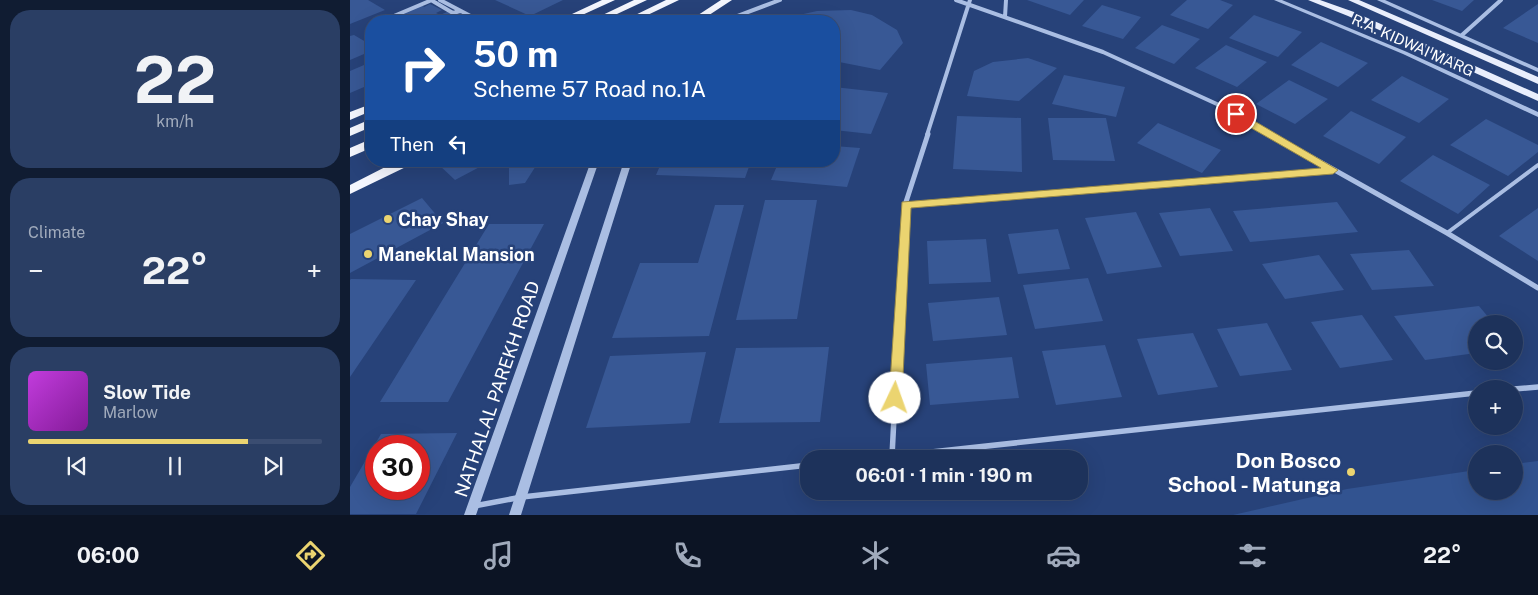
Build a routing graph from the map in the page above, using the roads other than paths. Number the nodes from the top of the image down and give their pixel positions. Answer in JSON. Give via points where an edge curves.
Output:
{"nodes":[{"id":1,"x":431,"y":0,"type":"edge"},
{"id":2,"x":440,"y":0,"type":"edge"},
{"id":3,"x":610,"y":0,"type":"edge"},
{"id":4,"x":642,"y":0,"type":"edge"},
{"id":5,"x":676,"y":0,"type":"edge"},
{"id":6,"x":727,"y":0,"type":"edge"},
{"id":7,"x":780,"y":0,"type":"edge"},
{"id":8,"x":956,"y":0,"type":"edge"},
{"id":9,"x":1006,"y":0,"type":"edge"},
{"id":10,"x":1277,"y":0,"type":"edge"},
{"id":11,"x":1312,"y":0,"type":"edge"},
{"id":12,"x":1352,"y":0,"type":"edge"},
{"id":13,"x":1380,"y":0,"type":"edge"},
{"id":14,"x":1501,"y":0,"type":"edge"},
{"id":15,"x":970,"y":2,"type":"edge"},
{"id":16,"x":460,"y":10,"type":"junction"},
{"id":17,"x":396,"y":15,"type":"edge"},
{"id":18,"x":469,"y":15,"type":"edge"},
{"id":19,"x":576,"y":15,"type":"edge"},
{"id":20,"x":608,"y":15,"type":"edge"},
{"id":21,"x":642,"y":15,"type":"edge"},
{"id":22,"x":653,"y":15,"type":"edge"},
{"id":23,"x":703,"y":15,"type":"edge"},
{"id":24,"x":740,"y":15,"type":"edge"},
{"id":25,"x":1005,"y":17,"type":"junction"},
{"id":26,"x":1462,"y":35,"type":"junction"},
{"id":27,"x":1538,"y":70,"type":"edge"},
{"id":28,"x":1538,"y":81,"type":"edge"},
{"id":29,"x":1538,"y":98,"type":"edge"},
{"id":30,"x":365,"y":110,"type":"edge"},
{"id":31,"x":1538,"y":115,"type":"edge"},
{"id":32,"x":350,"y":116,"type":"edge"},
{"id":33,"x":365,"y":126,"type":"edge"},
{"id":34,"x":350,"y":132,"type":"edge"},
{"id":35,"x":365,"y":146,"type":"edge"},
{"id":36,"x":350,"y":153,"type":"edge"},
{"id":37,"x":1538,"y":166,"type":"edge"},
{"id":38,"x":396,"y":167,"type":"edge"},
{"id":39,"x":593,"y":167,"type":"edge"},
{"id":40,"x":626,"y":167,"type":"edge"},
{"id":41,"x":1333,"y":170,"type":"junction"},
{"id":42,"x":350,"y":190,"type":"edge"},
{"id":43,"x":906,"y":205,"type":"junction"},
{"id":44,"x":1447,"y":233,"type":"junction"},
{"id":45,"x":1538,"y":288,"type":"edge"},
{"id":46,"x":1538,"y":387,"type":"edge"},
{"id":47,"x":1523,"y":388,"type":"edge"},
{"id":48,"x":1468,"y":394,"type":"edge"},
{"id":49,"x":892,"y":450,"type":"edge"},
{"id":50,"x":948,"y":450,"type":"edge"},
{"id":51,"x":800,"y":466,"type":"edge"},
{"id":52,"x":522,"y":497,"type":"junction"},
{"id":53,"x":472,"y":511,"type":"edge"},
{"id":54,"x":515,"y":515,"type":"edge"}],
"edges":[{"from":1,"to":16,"type":"street","via":[[453,13]]},
{"from":1,"to":17,"type":"street"},
{"from":2,"to":16,"type":"street"},
{"from":3,"to":19,"type":"highway"},
{"from":4,"to":20,"type":"highway"},
{"from":5,"to":21,"type":"highway"},
{"from":5,"to":22,"type":"highway"},
{"from":6,"to":23,"type":"highway"},
{"from":7,"to":24,"type":"street"},
{"from":8,"to":15,"type":"street"},
{"from":9,"to":25,"type":"street"},
{"from":10,"to":31,"type":"street","name":"R.A. KIDWAI MARG","via":[[1405,53]]},
{"from":11,"to":29,"type":"main road","via":[[1351,14]]},
{"from":12,"to":28,"type":"main road"},
{"from":13,"to":26,"type":"street","name":"R.A. KIDWAI MARG"},
{"from":14,"to":26,"type":"street"},
{"from":15,"to":25,"type":"street"},
{"from":15,"to":43,"type":"street"},
{"from":16,"to":18,"type":"street"},
{"from":25,"to":41,"type":"street","via":[[1103,52],[1220,105]]},
{"from":26,"to":27,"type":"street","name":"R.A. KIDWAI MARG"},
{"from":30,"to":32,"type":"highway"},
{"from":33,"to":34,"type":"highway"},
{"from":35,"to":36,"type":"highway"},
{"from":37,"to":44,"type":"lane"},
{"from":38,"to":42,"type":"highway"},
{"from":39,"to":53,"type":"street","name":"NATHALAL PAREKH ROAD"},
{"from":40,"to":52,"type":"street"},
{"from":41,"to":43,"type":"street"},
{"from":41,"to":44,"type":"street"},
{"from":43,"to":49,"type":"street"},
{"from":44,"to":45,"type":"street"},
{"from":46,"to":47,"type":"street"},
{"from":48,"to":50,"type":"street"},
{"from":51,"to":52,"type":"street"},
{"from":52,"to":53,"type":"street"},
{"from":52,"to":54,"type":"street"}]}
